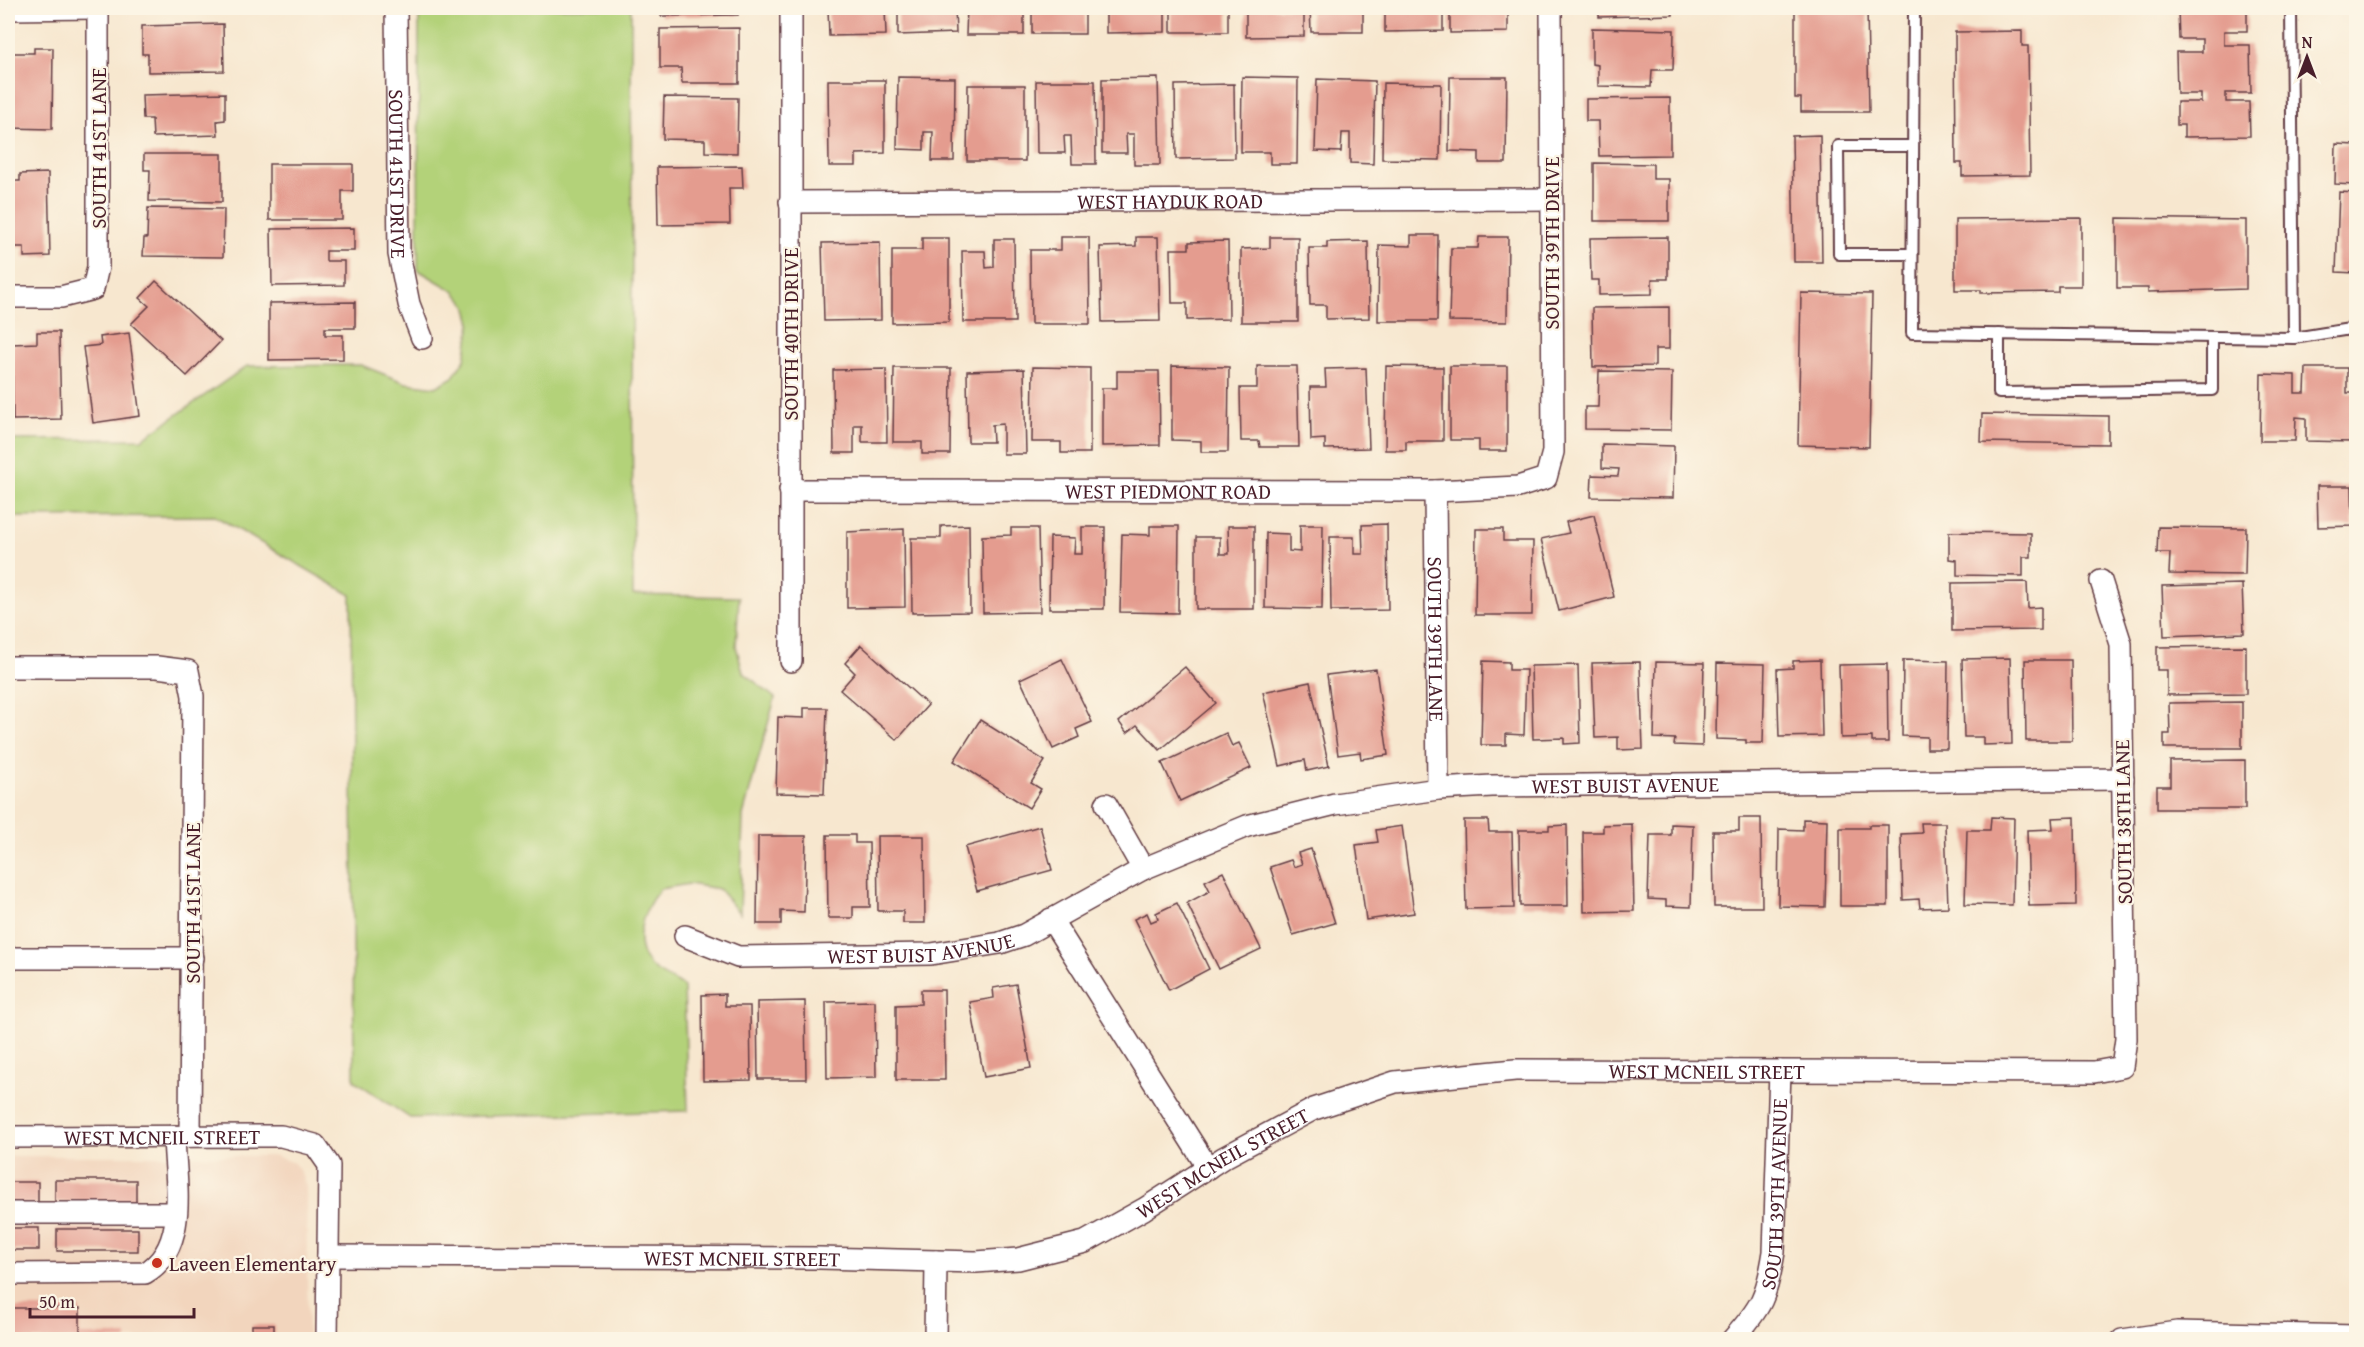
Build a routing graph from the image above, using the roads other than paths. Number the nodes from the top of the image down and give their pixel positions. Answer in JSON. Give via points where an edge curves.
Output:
{"nodes":[{"id":1,"x":98,"y":8,"type":"edge"},
{"id":2,"x":396,"y":8,"type":"edge"},
{"id":3,"x":791,"y":8,"type":"edge"},
{"id":4,"x":1551,"y":8,"type":"edge"},
{"id":5,"x":1914,"y":8,"type":"edge"},
{"id":6,"x":2291,"y":8,"type":"edge"},
{"id":7,"x":8,"y":9,"type":"edge"},
{"id":8,"x":1913,"y":146,"type":"junction"},
{"id":9,"x":1551,"y":199,"type":"junction"},
{"id":10,"x":790,"y":202,"type":"junction"},
{"id":11,"x":1912,"y":254,"type":"junction"},
{"id":12,"x":8,"y":297,"type":"edge"},
{"id":13,"x":2356,"y":328,"type":"edge"},
{"id":14,"x":1999,"y":334,"type":"junction"},
{"id":15,"x":2212,"y":337,"type":"junction"},
{"id":16,"x":422,"y":338,"type":"dead end"},
{"id":17,"x":2294,"y":338,"type":"junction"},
{"id":18,"x":1546,"y":478,"type":"joint"},
{"id":19,"x":790,"y":490,"type":"junction"},
{"id":20,"x":1435,"y":491,"type":"junction"},
{"id":21,"x":2101,"y":580,"type":"dead end"},
{"id":22,"x":791,"y":661,"type":"dead end"},
{"id":23,"x":8,"y":667,"type":"edge"},
{"id":24,"x":2123,"y":779,"type":"junction"},
{"id":25,"x":1438,"y":789,"type":"junction"},
{"id":26,"x":1106,"y":804,"type":"dead end"},
{"id":27,"x":1143,"y":869,"type":"junction"},
{"id":28,"x":1052,"y":919,"type":"junction"},
{"id":29,"x":686,"y":936,"type":"dead end"},
{"id":30,"x":8,"y":958,"type":"edge"},
{"id":31,"x":192,"y":958,"type":"junction"},
{"id":32,"x":2122,"y":1067,"type":"joint"},
{"id":33,"x":1780,"y":1071,"type":"junction"},
{"id":34,"x":182,"y":1136,"type":"junction"},
{"id":35,"x":8,"y":1137,"type":"edge"},
{"id":36,"x":1208,"y":1168,"type":"junction"},
{"id":37,"x":8,"y":1213,"type":"edge"},
{"id":38,"x":176,"y":1213,"type":"junction"},
{"id":39,"x":328,"y":1256,"type":"junction"},
{"id":40,"x":936,"y":1261,"type":"junction"},
{"id":41,"x":8,"y":1274,"type":"edge"},
{"id":42,"x":2356,"y":1336,"type":"edge"},
{"id":43,"x":327,"y":1340,"type":"edge"},
{"id":44,"x":935,"y":1340,"type":"edge"},
{"id":45,"x":1732,"y":1340,"type":"edge"},
{"id":46,"x":2122,"y":1340,"type":"edge"}],
"edges":[{"from":1,"to":7,"type":"street"},
{"from":1,"to":12,"type":"street","name":"SOUTH 41ST LANE","via":[[98,267],[93,289],[61,297]]},
{"from":2,"to":16,"type":"street","name":"SOUTH 41ST DRIVE","via":[[399,254],[409,304]]},
{"from":3,"to":10,"type":"street","name":"SOUTH 40TH DRIVE"},
{"from":4,"to":9,"type":"street","name":"SOUTH 39TH DRIVE"},
{"from":5,"to":8,"type":"lane"},
{"from":6,"to":17,"type":"lane"},
{"from":8,"to":11,"type":"lane"},
{"from":8,"to":11,"type":"lane","via":[[1838,146],[1839,254]]},
{"from":9,"to":10,"type":"street","name":"WEST HAYDUK ROAD"},
{"from":9,"to":18,"type":"street","name":"SOUTH 39TH DRIVE","via":[[1553,452]]},
{"from":10,"to":19,"type":"street","name":"SOUTH 40TH DRIVE"},
{"from":11,"to":14,"type":"lane","via":[[1912,333]]},
{"from":13,"to":17,"type":"lane"},
{"from":14,"to":15,"type":"lane"},
{"from":14,"to":15,"type":"lane","via":[[1999,393],[2212,390]]},
{"from":15,"to":17,"type":"lane"},
{"from":18,"to":20,"type":"street","name":"WEST PIEDMONT ROAD","via":[[1518,487]]},
{"from":19,"to":20,"type":"street","name":"WEST PIEDMONT ROAD"},
{"from":19,"to":22,"type":"street","name":"SOUTH 40TH DRIVE"},
{"from":20,"to":25,"type":"street","name":"SOUTH 39TH LANE"},
{"from":21,"to":24,"type":"street","name":"SOUTH 38TH LANE","via":[[2121,644]]},
{"from":23,"to":31,"type":"street","name":"SOUTH 41ST LANE","via":[[157,667],[188,671],[193,696]]},
{"from":24,"to":25,"type":"street","name":"WEST BUIST AVENUE"},
{"from":24,"to":32,"type":"street","name":"SOUTH 38TH LANE","via":[[2126,1039]]},
{"from":25,"to":27,"type":"street","name":"WEST BUIST AVENUE","via":[[1335,804],[1247,826]]},
{"from":26,"to":27,"type":"street"},
{"from":27,"to":28,"type":"street","name":"WEST BUIST AVENUE"},
{"from":28,"to":29,"type":"street","name":"WEST BUIST AVENUE","via":[[1000,943],[931,954],[738,957]]},
{"from":28,"to":36,"type":"street"},
{"from":30,"to":31,"type":"street"},
{"from":31,"to":34,"type":"street","name":"SOUTH 41ST LANE"},
{"from":32,"to":33,"type":"street","name":"WEST MCNEIL STREET","via":[[2094,1072]]},
{"from":33,"to":36,"type":"street","name":"WEST MCNEIL STREET","via":[[1515,1070],[1395,1082],[1314,1109]]},
{"from":33,"to":45,"type":"street","name":"SOUTH 39TH AVENUE","via":[[1769,1281],[1756,1313]]},
{"from":34,"to":35,"type":"street","name":"WEST MCNEIL STREET"},
{"from":34,"to":38,"type":"street","name":"SOUTH 41ST LANE"},
{"from":34,"to":39,"type":"street","name":"WEST MCNEIL STREET","via":[[280,1136],[315,1145],[329,1165]]},
{"from":36,"to":40,"type":"street","name":"WEST MCNEIL STREET","via":[[1086,1242],[1018,1259]]},
{"from":37,"to":38,"type":"street"},
{"from":38,"to":41,"type":"street","name":"SOUTH 41ST LANE","via":[[171,1244],[158,1266],[145,1273]]},
{"from":39,"to":40,"type":"street","name":"WEST MCNEIL STREET"},
{"from":39,"to":43,"type":"street"},
{"from":40,"to":44,"type":"street"},
{"from":42,"to":46,"type":"street","via":[[2177,1332]]}]}
